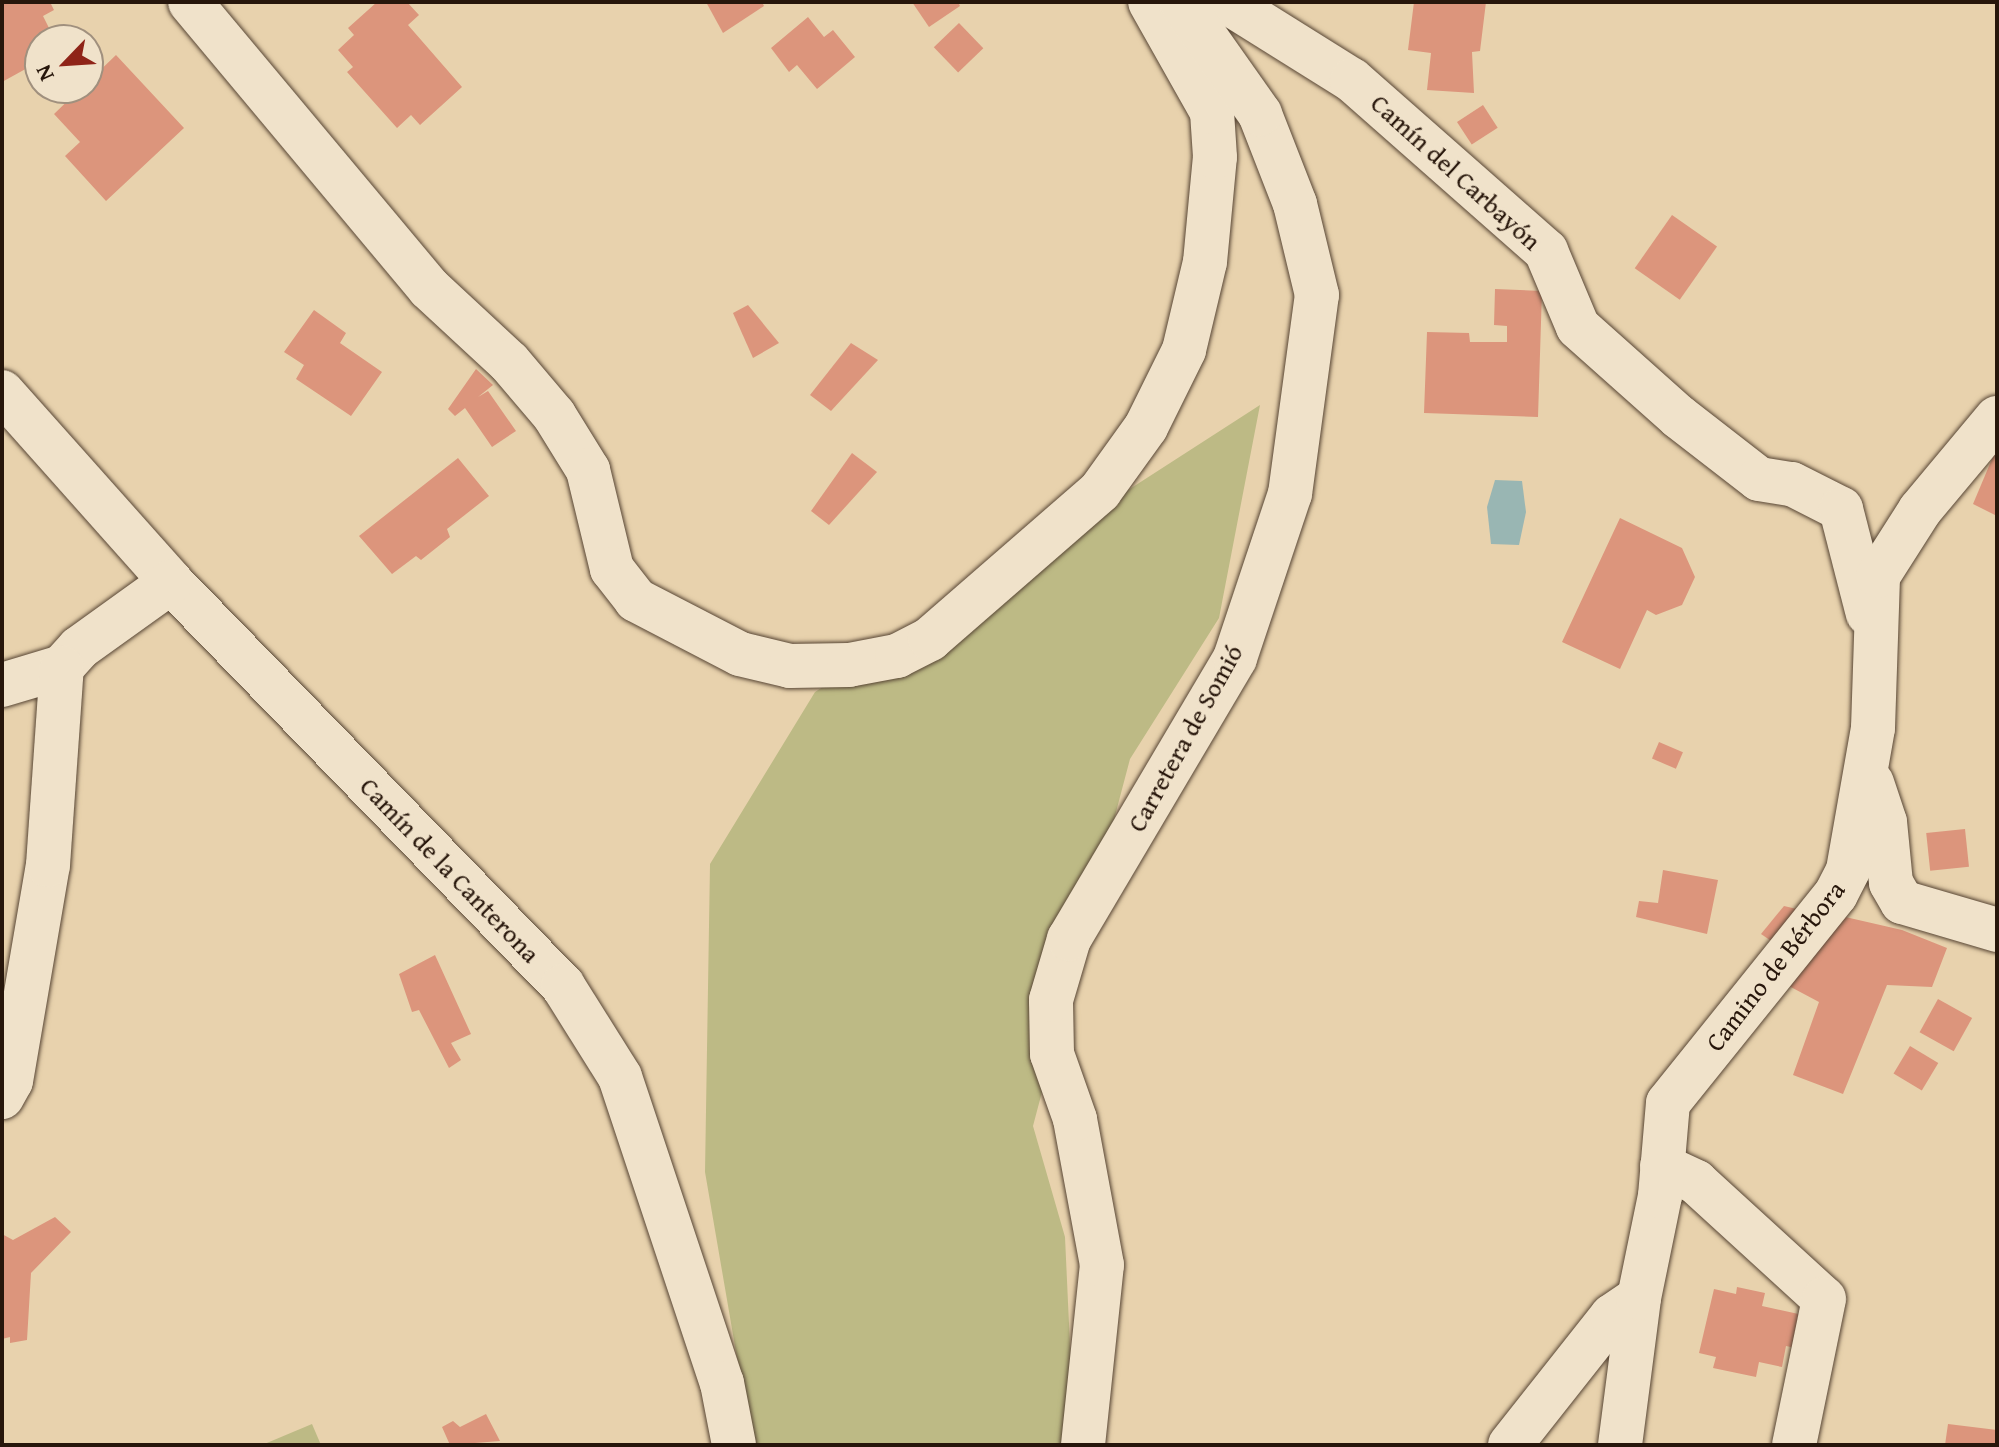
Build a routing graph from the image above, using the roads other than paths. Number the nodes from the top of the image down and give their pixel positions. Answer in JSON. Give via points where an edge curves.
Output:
{"nodes":[{"id":1,"x":190,"y":2,"type":"edge"},
{"id":2,"x":1150,"y":2,"type":"edge"},
{"id":3,"x":1181,"y":2,"type":"edge"},
{"id":4,"x":1227,"y":2,"type":"edge"},
{"id":5,"x":2,"y":392,"type":"edge"},
{"id":6,"x":1997,"y":418,"type":"edge"},
{"id":7,"x":171,"y":582,"type":"junction"},
{"id":8,"x":1876,"y":648,"type":"junction"},
{"id":9,"x":62,"y":667,"type":"junction"},
{"id":10,"x":2,"y":685,"type":"edge"},
{"id":11,"x":1867,"y":769,"type":"junction"},
{"id":12,"x":1997,"y":930,"type":"edge"},
{"id":13,"x":2,"y":1097,"type":"edge"},
{"id":14,"x":1662,"y":1166,"type":"junction"},
{"id":15,"x":1639,"y":1298,"type":"junction"},
{"id":16,"x":734,"y":1445,"type":"edge"},
{"id":17,"x":1083,"y":1445,"type":"edge"},
{"id":18,"x":1510,"y":1445,"type":"edge"},
{"id":19,"x":1620,"y":1445,"type":"edge"},
{"id":20,"x":1794,"y":1445,"type":"edge"}],
"edges":[{"from":1,"to":2,"type":"street","via":[[429,288],[509,362],[554,415],[588,470],[612,569],[636,600],[740,654],[790,666],[849,665],[897,656],[930,639],[1100,491],[1146,427],[1184,350],[1205,262],[1215,157],[1212,112]]},
{"from":3,"to":17,"type":"street","name":"Carretera de Somió","via":[[1260,114],[1295,204],[1317,295],[1290,494],[1235,658],[1069,939],[1051,1000],[1052,1054],[1075,1119],[1102,1265]]},
{"from":4,"to":8,"type":"street","name":"Camín del Carbayón","via":[[1352,80],[1546,251],[1578,327],[1679,417],[1759,479],[1792,484],[1841,509]]},
{"from":5,"to":7,"type":"street","name":"Camín de la Canterona"},
{"from":6,"to":8,"type":"street","name":"Camino de Bérbora","via":[[1920,510],[1878,576]]},
{"from":7,"to":9,"type":"street","via":[[79,648]]},
{"from":7,"to":16,"type":"street","name":"Camín de la Canterona","via":[[563,986],[620,1077],[722,1383]]},
{"from":8,"to":11,"type":"street","name":"Camino de Bérbora"},
{"from":9,"to":10,"type":"street"},
{"from":9,"to":13,"type":"street","via":[[48,865],[11,1081]]},
{"from":11,"to":12,"type":"street","via":[[1885,822],[1891,883],[1902,902]]},
{"from":11,"to":14,"type":"street","name":"Camino de Bérbora","via":[[1848,870],[1836,894],[1668,1103]]},
{"from":14,"to":15,"type":"street","name":"Camino de Bérbora"},
{"from":14,"to":20,"type":"street","via":[[1696,1182],[1824,1299]]},
{"from":15,"to":18,"type":"street","via":[[1612,1316]]},
{"from":15,"to":19,"type":"street","name":"Camino de Bérbora"}]}
